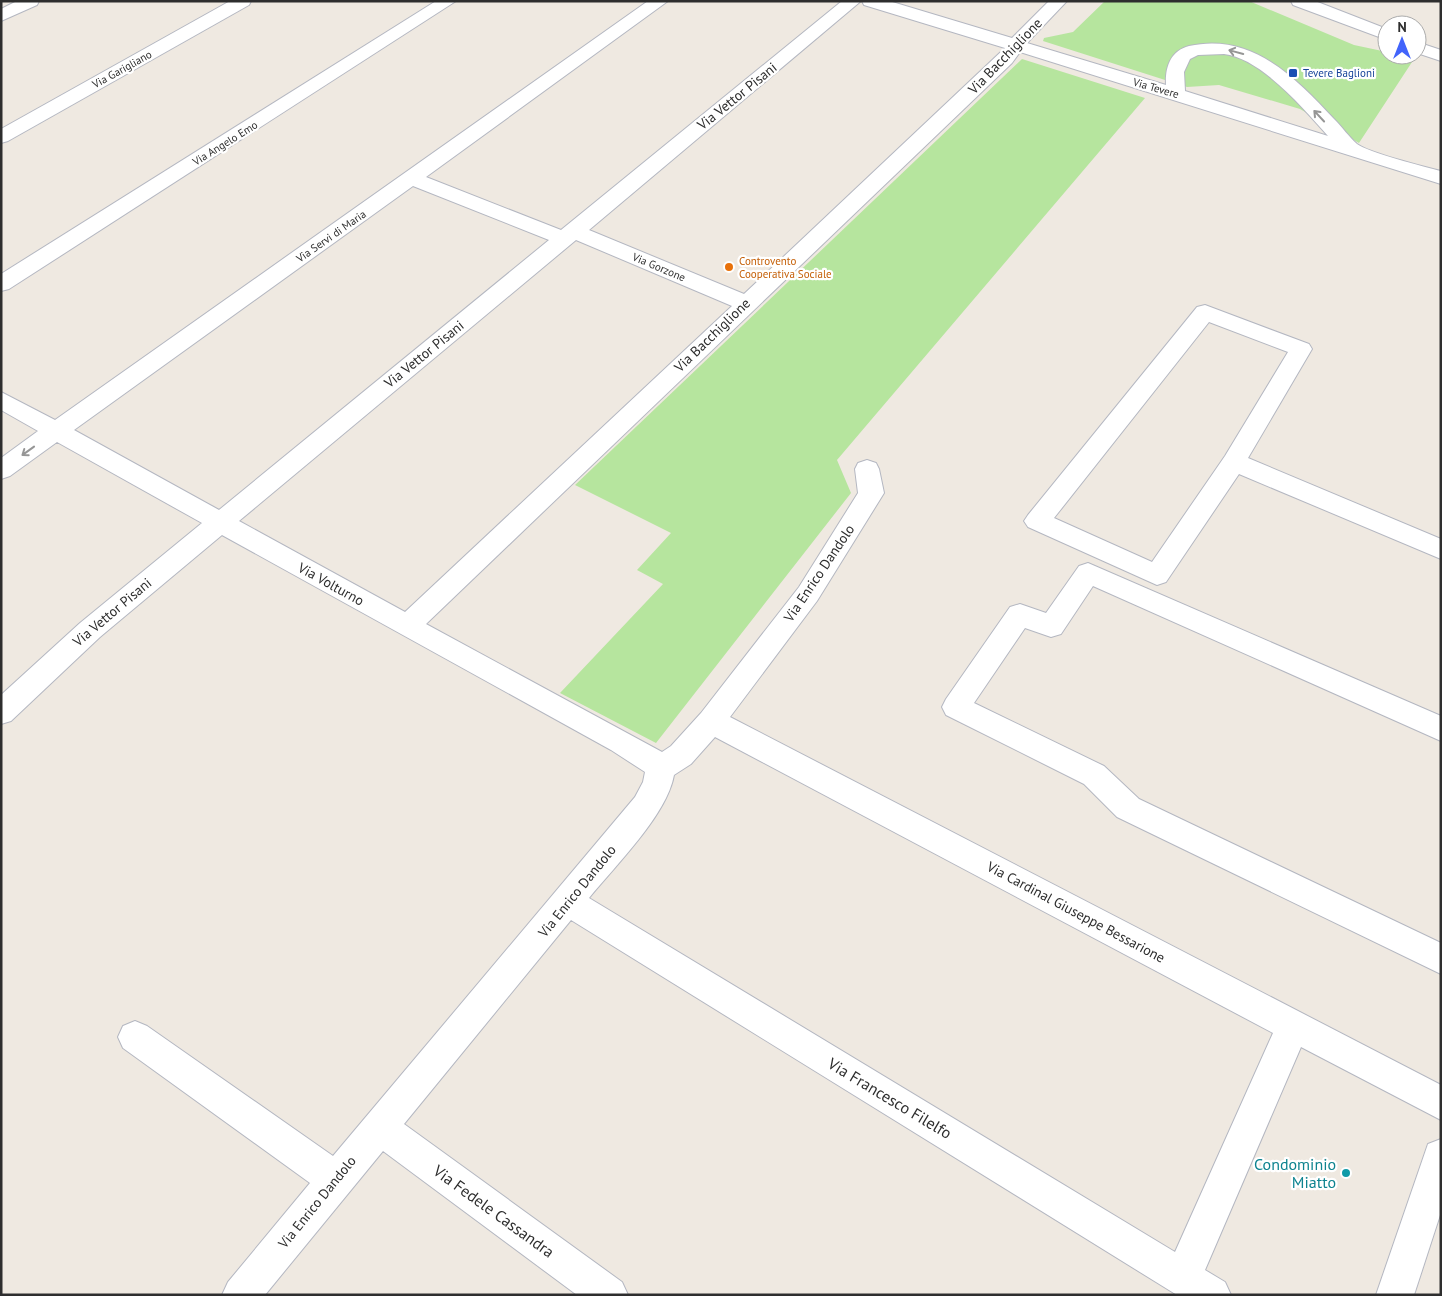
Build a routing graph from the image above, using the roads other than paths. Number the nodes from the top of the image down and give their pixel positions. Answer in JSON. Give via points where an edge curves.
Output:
{"nodes":[{"id":1,"x":244,"y":1,"type":"edge"},
{"id":2,"x":448,"y":1,"type":"edge"},
{"id":3,"x":660,"y":1,"type":"edge"},
{"id":4,"x":852,"y":1,"type":"edge"},
{"id":5,"x":870,"y":1,"type":"edge"},
{"id":6,"x":1059,"y":1,"type":"edge"},
{"id":7,"x":1299,"y":1,"type":"edge"},
{"id":8,"x":23,"y":2,"type":"edge"},
{"id":9,"x":1,"y":16,"type":"edge"},
{"id":10,"x":1377,"y":31,"type":"edge"},
{"id":11,"x":1015,"y":45,"type":"junction"},
{"id":12,"x":1427,"y":51,"type":"edge"},
{"id":13,"x":1441,"y":56,"type":"edge"},
{"id":14,"x":1176,"y":94,"type":"junction"},
{"id":15,"x":1,"y":137,"type":"edge"},
{"id":16,"x":1353,"y":151,"type":"junction"},
{"id":17,"x":1441,"y":178,"type":"edge"},
{"id":18,"x":412,"y":179,"type":"junction"},
{"id":19,"x":569,"y":235,"type":"junction"},
{"id":20,"x":1,"y":284,"type":"edge"},
{"id":21,"x":746,"y":303,"type":"junction"},
{"id":22,"x":1,"y":400,"type":"edge"},
{"id":23,"x":56,"y":431,"type":"junction"},
{"id":24,"x":1234,"y":462,"type":"junction"},
{"id":25,"x":867,"y":468,"type":"dead end"},
{"id":26,"x":1,"y":470,"type":"edge"},
{"id":27,"x":220,"y":523,"type":"junction"},
{"id":28,"x":1441,"y":550,"type":"edge"},
{"id":29,"x":407,"y":626,"type":"junction"},
{"id":30,"x":1,"y":713,"type":"edge"},
{"id":31,"x":711,"y":721,"type":"junction"},
{"id":32,"x":1441,"y":729,"type":"edge"},
{"id":33,"x":660,"y":768,"type":"junction"},
{"id":34,"x":568,"y":902,"type":"junction"},
{"id":35,"x":1441,"y":959,"type":"edge"},
{"id":36,"x":1293,"y":1026,"type":"junction"},
{"id":37,"x":135,"y":1037,"type":"dead end"},
{"id":38,"x":1441,"y":1103,"type":"edge"},
{"id":39,"x":379,"y":1127,"type":"junction"},
{"id":40,"x":1441,"y":1157,"type":"edge"},
{"id":41,"x":336,"y":1180,"type":"junction"},
{"id":42,"x":1183,"y":1277,"type":"junction"},
{"id":43,"x":241,"y":1295,"type":"edge"},
{"id":44,"x":609,"y":1295,"type":"edge"},
{"id":45,"x":1212,"y":1295,"type":"edge"},
{"id":46,"x":1395,"y":1295,"type":"edge"}],
"edges":[{"from":1,"to":15,"type":"street","name":"Via Garigliano"},
{"from":2,"to":20,"type":"street","name":"Via Angelo Emo"},
{"from":3,"to":18,"type":"street","name":"Via Servi di Maria"},
{"from":4,"to":19,"type":"street","name":"Via Vettor Pisani"},
{"from":5,"to":11,"type":"street","name":"Via Tevere"},
{"from":6,"to":11,"type":"street","name":"Via Bacchiglione"},
{"from":7,"to":10,"type":"street"},
{"from":8,"to":9,"type":"street"},
{"from":11,"to":14,"type":"street","name":"Via Tevere"},
{"from":11,"to":21,"type":"street","name":"Via Bacchiglione","via":[[1006,59]]},
{"from":12,"to":13,"type":"street"},
{"from":14,"to":16,"type":"street","name":"Via Tevere"},
{"from":16,"to":14,"type":"street","one_way":true,"via":[[1272,70],[1234,50],[1193,50],[1182,56],[1174,67]]},
{"from":16,"to":17,"type":"street","name":"Via Tevere"},
{"from":18,"to":19,"type":"street","name":"Via Gorzone"},
{"from":18,"to":23,"type":"street","name":"Via Servi di Maria"},
{"from":19,"to":21,"type":"street","name":"Via Gorzone"},
{"from":19,"to":27,"type":"street","name":"Via Vettor Pisani"},
{"from":21,"to":29,"type":"street","name":"Via Bacchiglione"},
{"from":22,"to":23,"type":"street","name":"Via Volturno"},
{"from":23,"to":26,"type":"street","name":"Via Servi di Maria","one_way":true},
{"from":23,"to":27,"type":"street","name":"Via Volturno"},
{"from":24,"to":24,"type":"street","via":[[1157,575],[1037,521],[1205,312],[1301,349]]},
{"from":24,"to":28,"type":"street"},
{"from":25,"to":31,"type":"street","name":"Via Enrico Dandolo","via":[[871,493],[808,594]]},
{"from":27,"to":29,"type":"street","name":"Via Volturno"},
{"from":27,"to":30,"type":"street","name":"Via Vettor Pisani","via":[[90,630]]},
{"from":29,"to":33,"type":"street","name":"Via Volturno","via":[[648,757]]},
{"from":31,"to":33,"type":"street","name":"Via Enrico Dandolo","via":[[681,755]]},
{"from":31,"to":36,"type":"street","name":"Via Cardinal Giuseppe Bessarione"},
{"from":32,"to":35,"type":"street","via":[[1088,573],[1051,627],[1020,614],[956,707],[1094,776],[1128,808]]},
{"from":33,"to":34,"type":"street","name":"Via Enrico Dandolo","via":[[658,783],[646,806]]},
{"from":34,"to":39,"type":"street","name":"Via Enrico Dandolo"},
{"from":34,"to":42,"type":"street","name":"Via Francesco Filelfo"},
{"from":36,"to":38,"type":"street","name":"Via Cardinal Giuseppe Bessarione"},
{"from":36,"to":42,"type":"street"},
{"from":37,"to":41,"type":"street"},
{"from":39,"to":41,"type":"street","name":"Via Enrico Dandolo"},
{"from":39,"to":44,"type":"street","name":"Via Fedele Cassandra"},
{"from":40,"to":46,"type":"street"},
{"from":41,"to":43,"type":"street","name":"Via Enrico Dandolo"},
{"from":42,"to":45,"type":"street","name":"Via Francesco Filelfo"}]}
